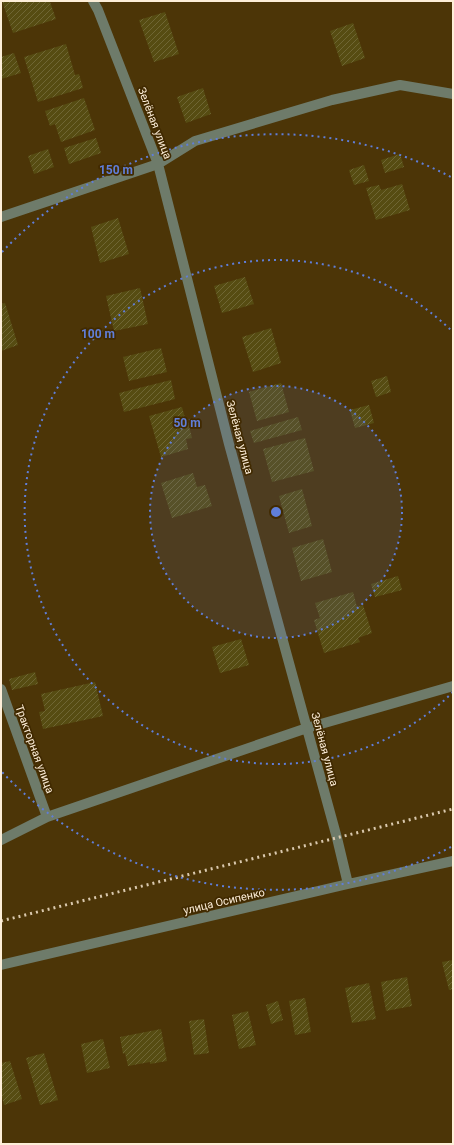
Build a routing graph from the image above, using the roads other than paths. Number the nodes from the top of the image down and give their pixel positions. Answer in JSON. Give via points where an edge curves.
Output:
{"nodes":[{"id":1,"x":93,"y":1,"type":"edge"},
{"id":2,"x":453,"y":94,"type":"edge"},
{"id":3,"x":158,"y":164,"type":"junction"},
{"id":4,"x":1,"y":217,"type":"edge"},
{"id":5,"x":453,"y":686,"type":"edge"},
{"id":6,"x":1,"y":689,"type":"edge"},
{"id":7,"x":307,"y":728,"type":"junction"},
{"id":8,"x":47,"y":817,"type":"junction"},
{"id":9,"x":1,"y":840,"type":"edge"},
{"id":10,"x":453,"y":861,"type":"edge"},
{"id":11,"x":348,"y":884,"type":"junction"},
{"id":12,"x":1,"y":965,"type":"edge"}],
"edges":[{"from":1,"to":3,"type":"street","name":"Зелёная улица"},
{"from":2,"to":3,"type":"street","via":[[400,85],[332,100],[195,141]]},
{"from":3,"to":4,"type":"street"},
{"from":3,"to":7,"type":"street","name":"Зелёная улица","via":[[229,444]]},
{"from":5,"to":7,"type":"street"},
{"from":6,"to":8,"type":"street","name":"Тракторная улица"},
{"from":7,"to":8,"type":"street"},
{"from":7,"to":11,"type":"street","name":"Зелёная улица"},
{"from":8,"to":9,"type":"street"},
{"from":10,"to":11,"type":"street","name":"улица Осипенко"},
{"from":11,"to":12,"type":"street","name":"улица Осипенко"}]}
